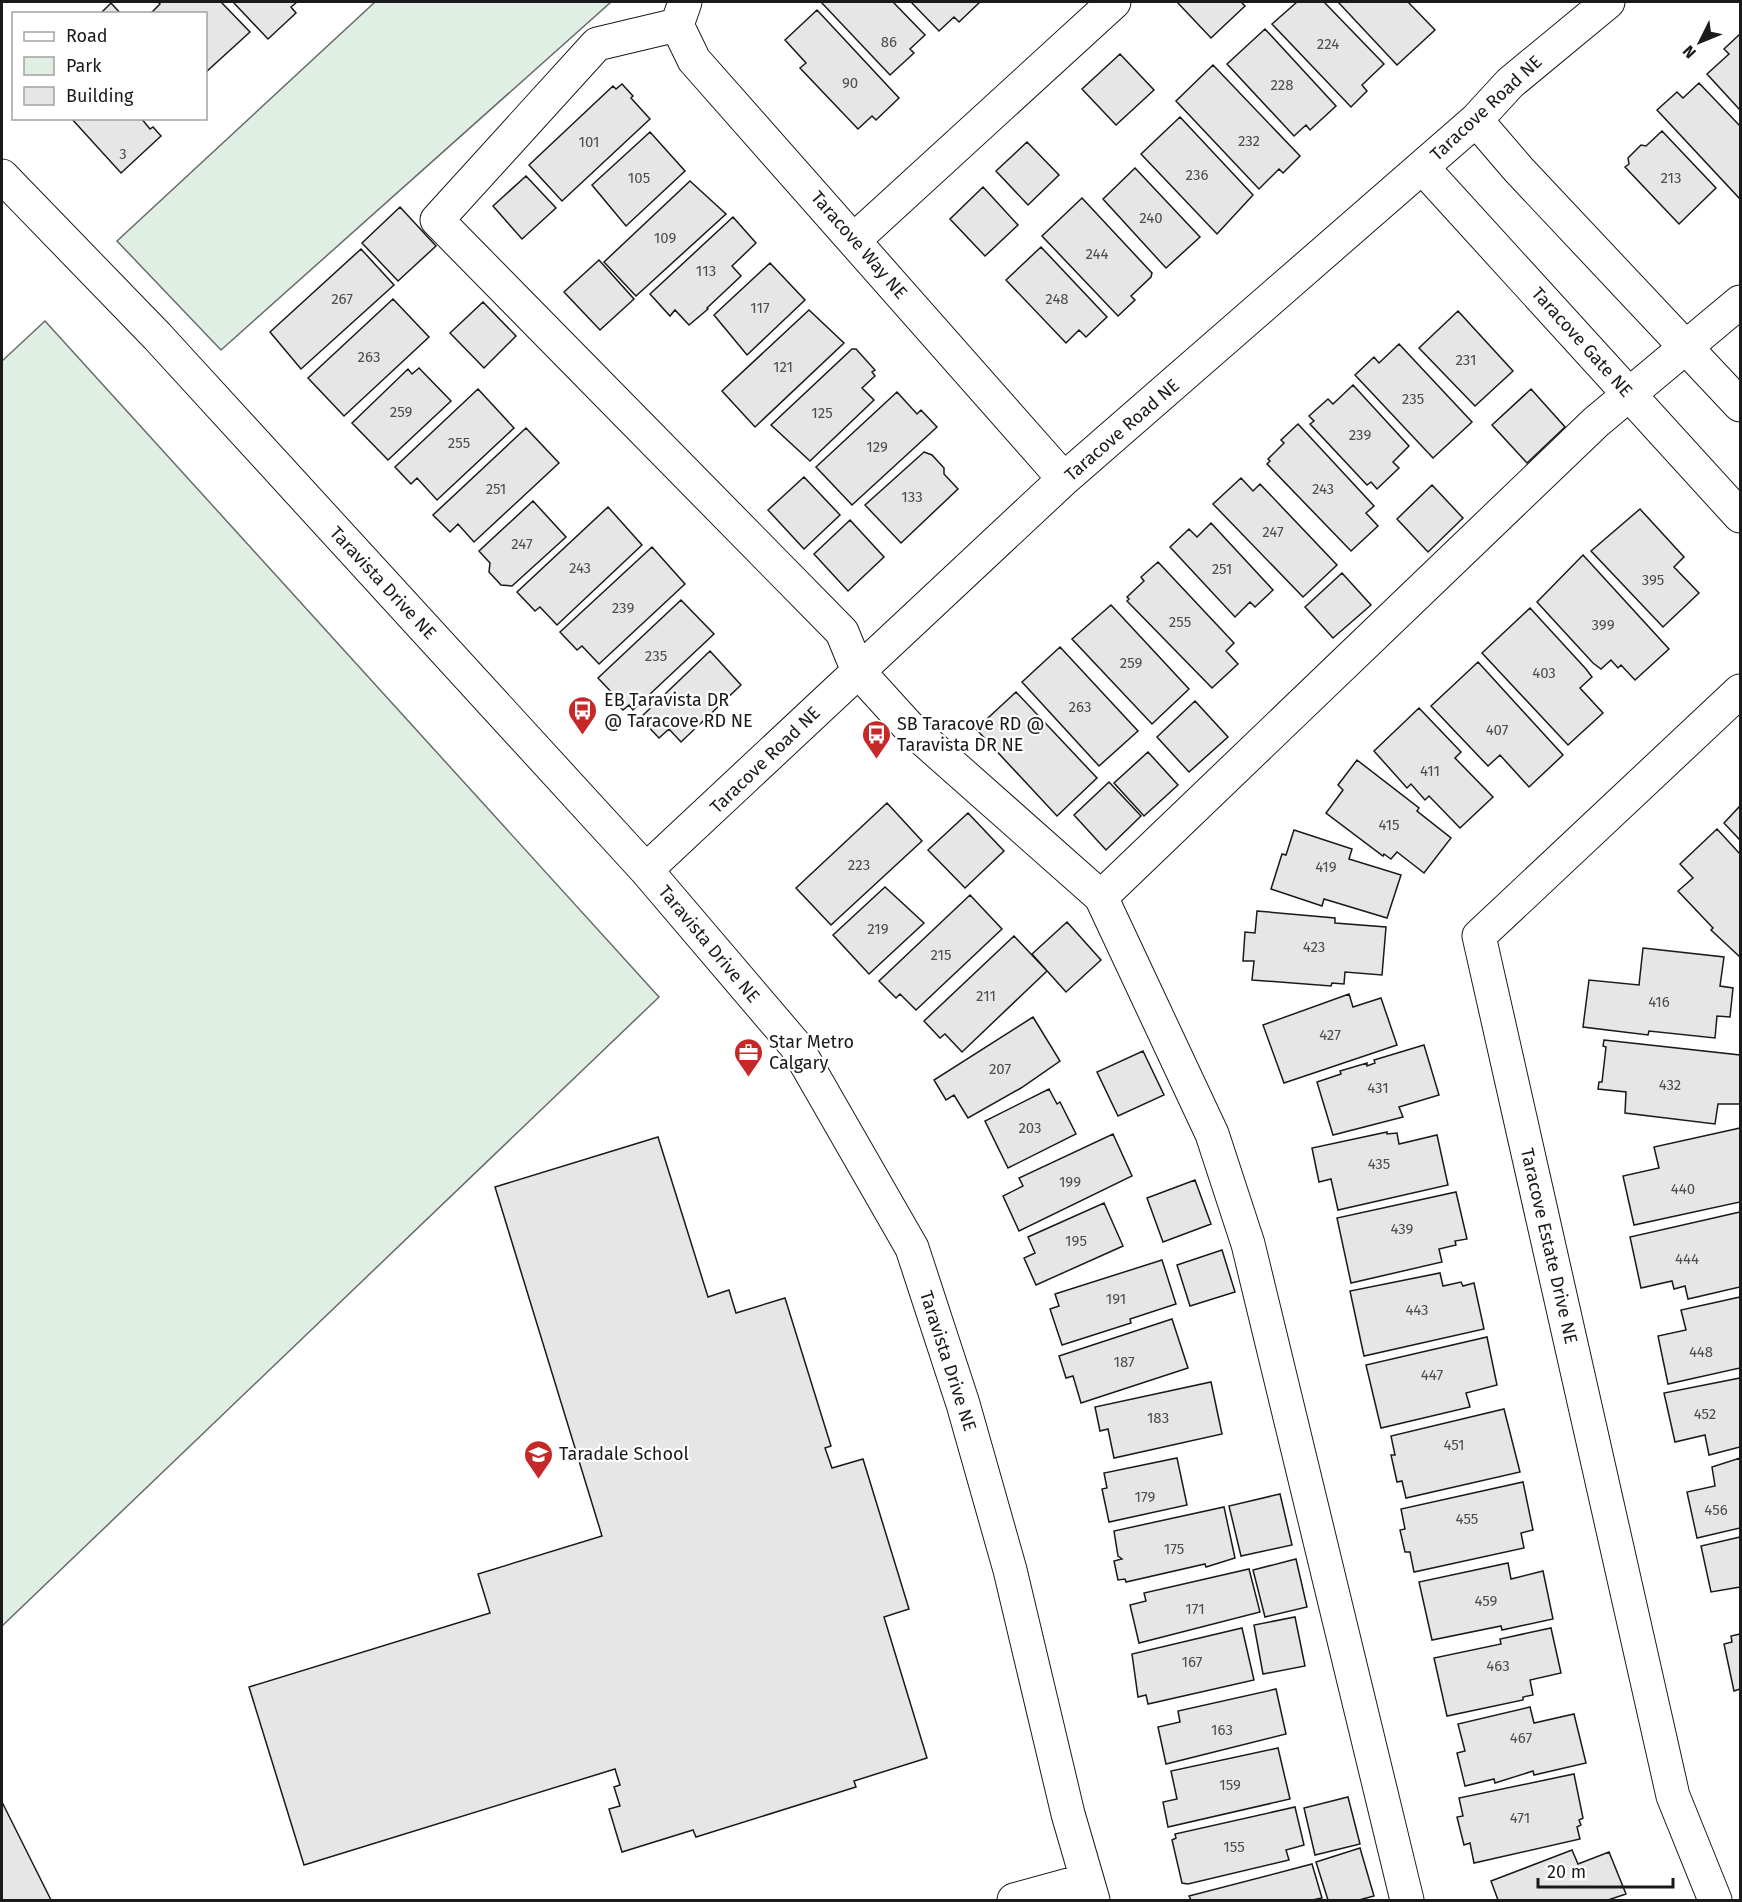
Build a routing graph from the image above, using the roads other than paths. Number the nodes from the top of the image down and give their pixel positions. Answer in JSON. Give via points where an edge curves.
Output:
{"nodes":[{"id":1,"x":1114,"y":2,"type":"edge"},
{"id":2,"x":1608,"y":2,"type":"edge"},
{"id":3,"x":681,"y":13,"type":"edge"},
{"id":4,"x":1476,"y":120,"type":"junction"},
{"id":5,"x":1422,"y":167,"type":"junction"},
{"id":6,"x":2,"y":176,"type":"edge"},
{"id":7,"x":854,"y":240,"type":"junction"},
{"id":8,"x":1740,"y":302,"type":"edge"},
{"id":9,"x":1688,"y":348,"type":"junction"},
{"id":10,"x":1629,"y":393,"type":"junction"},
{"id":11,"x":1740,"y":405,"type":"edge"},
{"id":12,"x":1064,"y":479,"type":"junction"},
{"id":13,"x":1740,"y":516,"type":"edge"},
{"id":14,"x":858,"y":671,"type":"junction"},
{"id":15,"x":1740,"y":690,"type":"edge"},
{"id":16,"x":646,"y":870,"type":"junction"},
{"id":17,"x":1101,"y":897,"type":"junction"},
{"id":18,"x":1090,"y":1890,"type":"edge"},
{"id":19,"x":1014,"y":1900,"type":"edge"},
{"id":20,"x":1407,"y":1900,"type":"edge"},
{"id":21,"x":1715,"y":1900,"type":"edge"}],
"edges":[{"from":1,"to":7,"type":"street"},
{"from":2,"to":4,"type":"street","name":"Taracove Road NE","via":[[1510,83]]},
{"from":3,"to":7,"type":"street","name":"Taracove Way NE","via":[[694,60]]},
{"from":3,"to":14,"type":"street","via":[[597,44],[437,220],[842,632]]},
{"from":4,"to":5,"type":"street","name":"Taracove Road NE"},
{"from":4,"to":9,"type":"street"},
{"from":5,"to":10,"type":"street","name":"Taracove Gate NE"},
{"from":5,"to":12,"type":"street","name":"Taracove Road NE"},
{"from":6,"to":16,"type":"street","name":"Taravista Drive NE","via":[[165,345]]},
{"from":7,"to":12,"type":"street","name":"Taracove Way NE"},
{"from":8,"to":9,"type":"street"},
{"from":9,"to":10,"type":"street"},
{"from":9,"to":11,"type":"street"},
{"from":10,"to":13,"type":"street","name":"Taracove Gate NE"},
{"from":10,"to":17,"type":"street"},
{"from":12,"to":14,"type":"street","name":"Taracove Road NE"},
{"from":14,"to":16,"type":"street","name":"Taracove Road NE"},
{"from":14,"to":17,"type":"street","via":[[909,726]]},
{"from":15,"to":21,"type":"street","name":"Taracove Estate Drive NE","via":[[1479,936],[1673,1796]]},
{"from":16,"to":18,"type":"street","name":"Taravista Drive NE","via":[[796,1046],[912,1248],[963,1404],[1010,1570]]},
{"from":17,"to":20,"type":"street","via":[[1212,1134],[1248,1244]]},
{"from":18,"to":19,"type":"street"}]}
